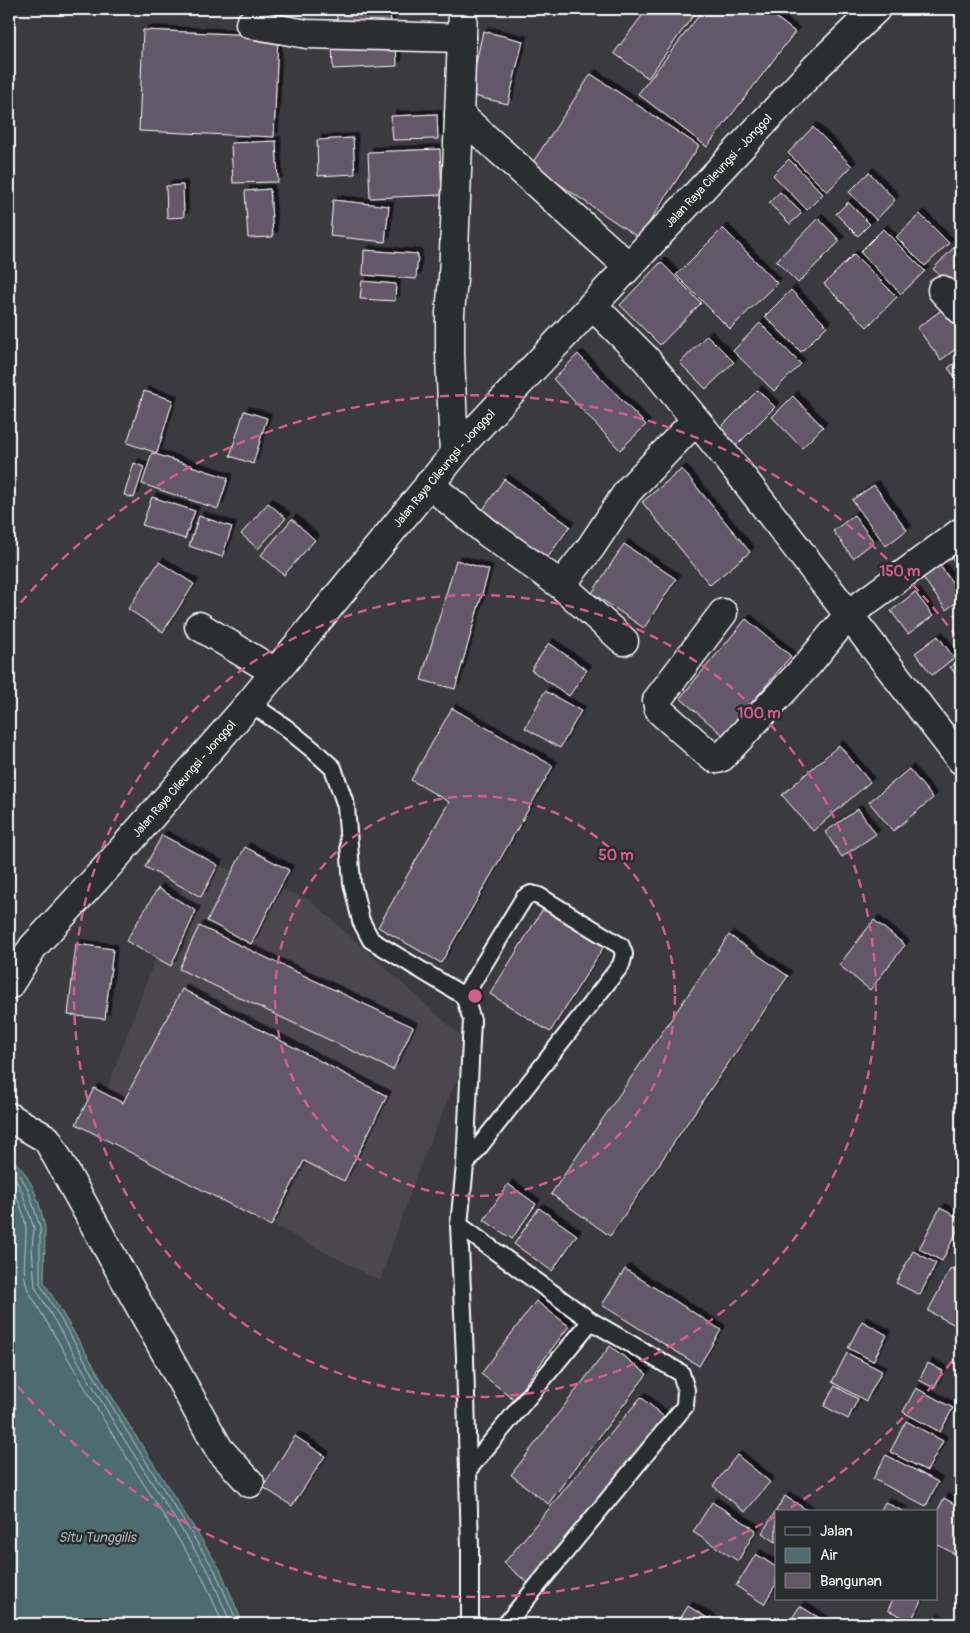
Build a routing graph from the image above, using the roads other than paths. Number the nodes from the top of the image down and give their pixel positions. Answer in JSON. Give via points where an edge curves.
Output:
{"nodes":[{"id":1,"x":464,"y":9,"type":"edge"},
{"id":2,"x":876,"y":9,"type":"edge"},
{"id":3,"x":250,"y":24,"type":"dead end"},
{"id":4,"x":462,"y":38,"type":"junction"},
{"id":5,"x":459,"y":114,"type":"junction"},
{"id":6,"x":628,"y":266,"type":"junction"},
{"id":7,"x":942,"y":290,"type":"dead end"},
{"id":8,"x":592,"y":305,"type":"junction"},
{"id":9,"x":961,"y":310,"type":"edge"},
{"id":10,"x":695,"y":421,"type":"junction"},
{"id":11,"x":454,"y":454,"type":"junction"},
{"id":12,"x":430,"y":484,"type":"junction"},
{"id":13,"x":961,"y":532,"type":"edge"},
{"id":14,"x":561,"y":586,"type":"junction"},
{"id":15,"x":723,"y":613,"type":"dead end"},
{"id":16,"x":849,"y":614,"type":"junction"},
{"id":17,"x":199,"y":626,"type":"dead end"},
{"id":18,"x":624,"y":640,"type":"dead end"},
{"id":19,"x":274,"y":672,"type":"junction"},
{"id":20,"x":250,"y":703,"type":"junction"},
{"id":21,"x":961,"y":760,"type":"edge"},
{"id":22,"x":9,"y":985,"type":"edge"},
{"id":23,"x":464,"y":996,"type":"junction"},
{"id":24,"x":13,"y":1119,"type":"edge"},
{"id":25,"x":465,"y":1164,"type":"junction"},
{"id":26,"x":459,"y":1225,"type":"junction"},
{"id":27,"x":591,"y":1321,"type":"junction"},
{"id":28,"x":468,"y":1470,"type":"junction"},
{"id":29,"x":250,"y":1484,"type":"dead end"},
{"id":30,"x":470,"y":1624,"type":"edge"},
{"id":31,"x":506,"y":1624,"type":"edge"}],
"edges":[{"from":1,"to":4,"type":"street"},
{"from":2,"to":6,"type":"street","name":"Jalan Raya Cileungsi - Jonggol"},
{"from":3,"to":4,"type":"street","via":[[307,34]]},
{"from":4,"to":5,"type":"street"},
{"from":5,"to":6,"type":"street"},
{"from":5,"to":11,"type":"street","via":[[450,313]]},
{"from":6,"to":8,"type":"street","name":"Jalan Raya Cileungsi - Jonggol"},
{"from":7,"to":9,"type":"street"},
{"from":8,"to":10,"type":"street","via":[[645,358]]},
{"from":8,"to":11,"type":"street","name":"Jalan Raya Cileungsi - Jonggol"},
{"from":10,"to":14,"type":"street","via":[[628,491]]},
{"from":10,"to":16,"type":"street"},
{"from":11,"to":12,"type":"street","name":"Jalan Raya Cileungsi - Jonggol"},
{"from":12,"to":14,"type":"street","via":[[488,533]]},
{"from":12,"to":19,"type":"street","name":"Jalan Raya Cileungsi - Jonggol"},
{"from":13,"to":16,"type":"street"},
{"from":14,"to":18,"type":"street"},
{"from":15,"to":16,"type":"street","via":[[658,700],[661,712],[717,759],[777,697]]},
{"from":16,"to":21,"type":"street"},
{"from":17,"to":19,"type":"street"},
{"from":19,"to":20,"type":"street","name":"Jalan Raya Cileungsi - Jonggol"},
{"from":20,"to":22,"type":"street","name":"Jalan Raya Cileungsi - Jonggol","via":[[33,947]]},
{"from":20,"to":23,"type":"lane","via":[[285,727],[333,768],[346,806],[352,883],[361,921],[370,940]]},
{"from":23,"to":25,"type":"lane","via":[[472,1020]]},
{"from":23,"to":25,"type":"lane","via":[[524,898],[531,894],[621,946],[624,954],[621,965]]},
{"from":24,"to":29,"type":"street","via":[[47,1139],[219,1449]]},
{"from":25,"to":26,"type":"lane"},
{"from":26,"to":27,"type":"lane"},
{"from":26,"to":28,"type":"lane"},
{"from":27,"to":28,"type":"lane"},
{"from":27,"to":31,"type":"lane","via":[[681,1373],[686,1390],[685,1406]]},
{"from":28,"to":30,"type":"lane"}]}
